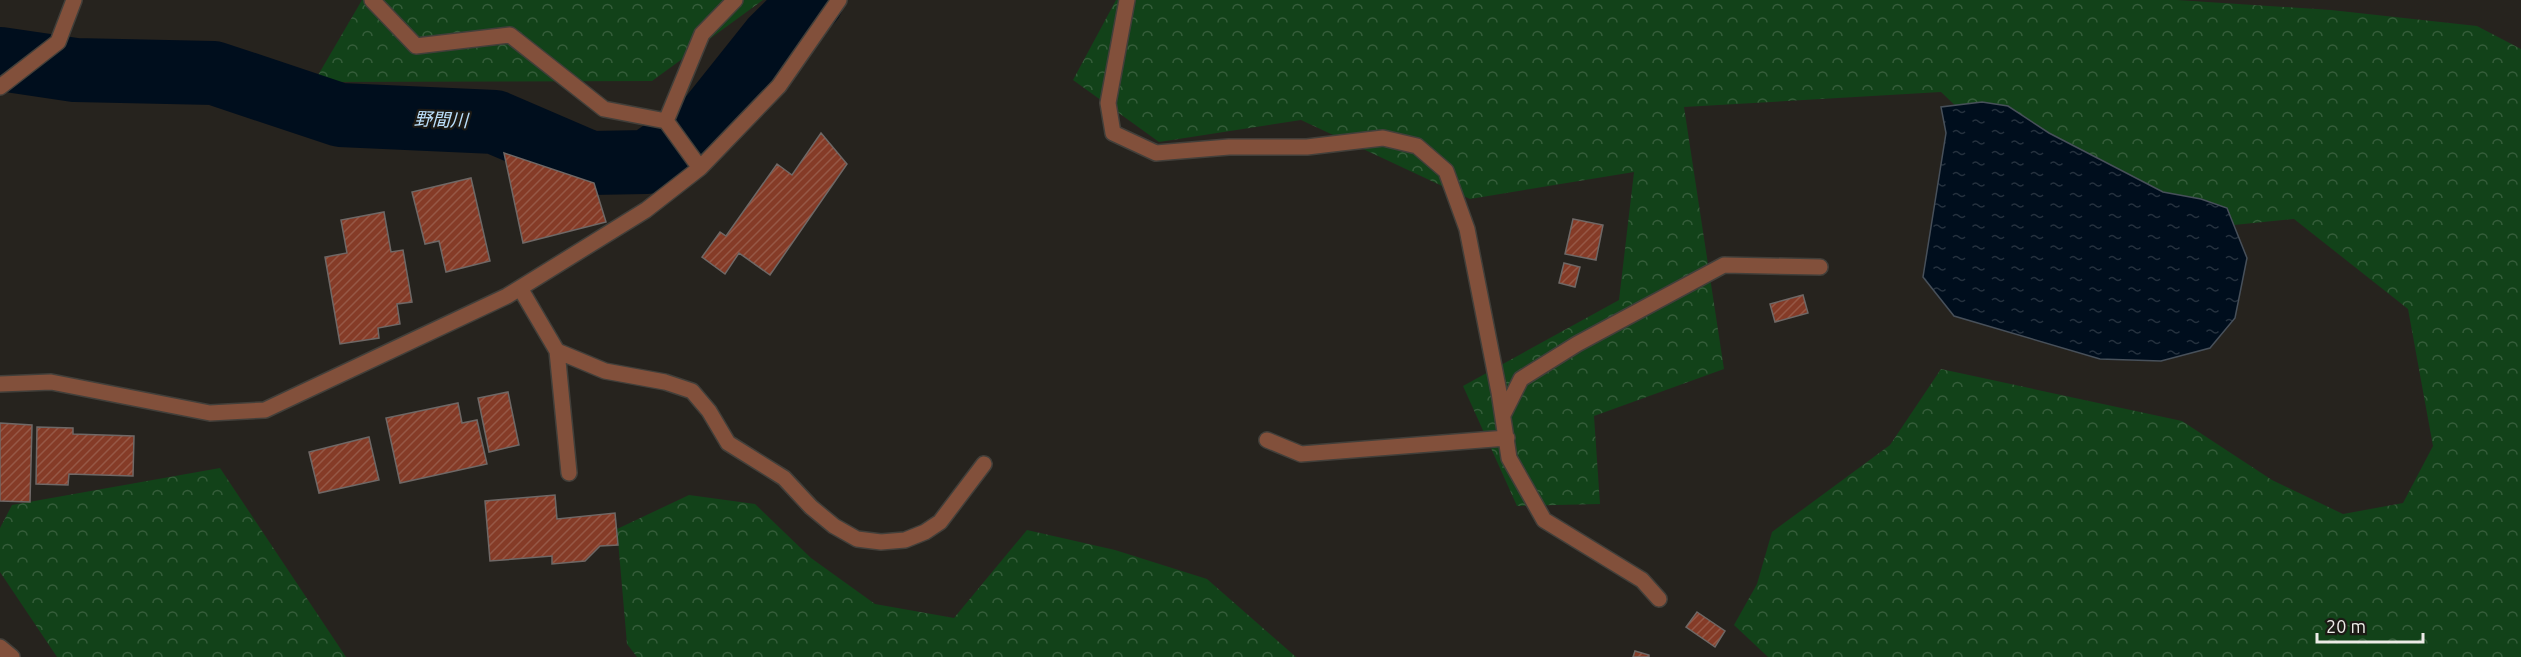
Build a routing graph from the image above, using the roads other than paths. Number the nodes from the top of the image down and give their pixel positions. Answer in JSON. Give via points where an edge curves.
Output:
{"nodes":[{"id":1,"x":74,"y":0,"type":"edge"},
{"id":2,"x":372,"y":0,"type":"edge"},
{"id":3,"x":735,"y":0,"type":"edge"},
{"id":4,"x":839,"y":0,"type":"edge"},
{"id":5,"x":1127,"y":0,"type":"edge"},
{"id":6,"x":0,"y":87,"type":"edge"},
{"id":7,"x":666,"y":121,"type":"junction"},
{"id":8,"x":700,"y":168,"type":"junction"},
{"id":9,"x":1820,"y":267,"type":"dead end"},
{"id":10,"x":520,"y":288,"type":"junction"},
{"id":11,"x":557,"y":351,"type":"junction"},
{"id":12,"x":0,"y":384,"type":"edge"},
{"id":13,"x":1503,"y":415,"type":"junction"},
{"id":14,"x":1507,"y":438,"type":"junction"},
{"id":15,"x":1267,"y":440,"type":"dead end"},
{"id":16,"x":984,"y":464,"type":"dead end"},
{"id":17,"x":569,"y":472,"type":"dead end"},
{"id":18,"x":1659,"y":599,"type":"dead end"},
{"id":19,"x":0,"y":647,"type":"edge"},
{"id":20,"x":12,"y":657,"type":"edge"}],
"edges":[{"from":1,"to":6,"type":"street","via":[[58,42]]},
{"from":2,"to":7,"type":"street","via":[[416,46],[510,35],[604,109]]},
{"from":3,"to":7,"type":"street","via":[[702,34]]},
{"from":4,"to":8,"type":"street","via":[[779,86]]},
{"from":5,"to":13,"type":"street","via":[[1108,103],[1113,133],[1156,153],[1229,147],[1307,147],[1383,138],[1417,146],[1446,171],[1467,229]]},
{"from":7,"to":8,"type":"street"},
{"from":8,"to":10,"type":"street","via":[[646,210]]},
{"from":9,"to":13,"type":"street","via":[[1724,265],[1576,344],[1521,379]]},
{"from":10,"to":11,"type":"street"},
{"from":10,"to":12,"type":"street","via":[[266,410],[210,413],[51,382]]},
{"from":11,"to":16,"type":"street","via":[[605,370],[692,391],[728,443],[784,478],[811,507],[857,539],[905,540],[926,532],[946,514]]},
{"from":11,"to":17,"type":"street"},
{"from":13,"to":14,"type":"street"},
{"from":14,"to":15,"type":"street","via":[[1301,454]]},
{"from":14,"to":18,"type":"street","via":[[1509,458],[1544,520],[1642,580]]},
{"from":19,"to":20,"type":"street"}]}
